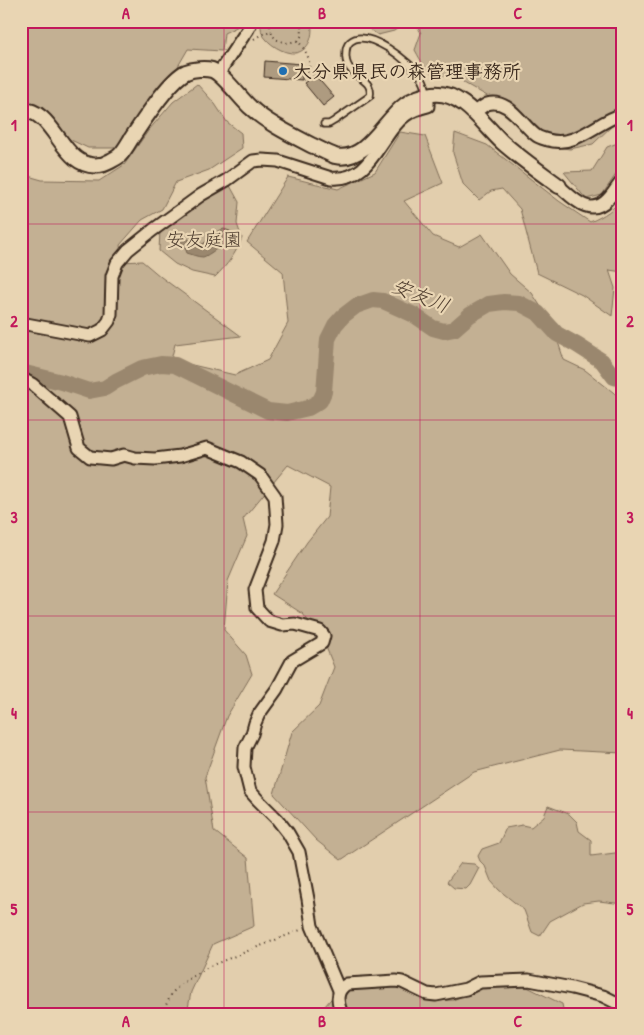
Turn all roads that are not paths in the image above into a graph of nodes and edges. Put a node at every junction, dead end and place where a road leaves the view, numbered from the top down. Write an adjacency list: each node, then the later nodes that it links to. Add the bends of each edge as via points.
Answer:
1 (252, 21): 2 (street)
2 (220, 75): 3 (street, via 249,106 271,122 335,156 354,155 405,104); 4 (street, via 201,69 186,72 172,83 120,155 101,165 86,164 73,156 42,117 34,111)
3 (428, 95): 5 (street, via 450,97); 7 (lane, via 423,78 403,58 376,42 358,38 350,41 347,47 347,65 369,84 370,96 330,124); 10 (street, via 428,106 402,118 372,159 348,176 331,178 278,161 253,161 153,230 128,250 118,263 112,276 111,314 102,330 90,336)
4 (21, 110)
5 (474, 113): 6 (street, via 493,103 507,107 537,136 556,142 568,141); 9 (street, via 502,142)
6 (623, 114)
7 (324, 124)
8 (623, 180): 9 (street, via 610,198 596,207 581,204)
9 (559, 186)
10 (21, 323)
11 (21, 378): 12 (street, via 70,417 79,448 90,457 156,459 207,448 241,462 260,475 275,496 277,524 274,541 255,590 257,608 269,621 295,624 320,631 324,636 322,643 292,661 259,714 245,748 244,767 250,791 277,819 299,852 312,926)
12 (340, 990): 13 (street, via 347,984 402,982 436,995 466,989 480,982 529,980 603,996); 14 (street, via 338,1006)
13 (623, 1006)
14 (342, 1014)

